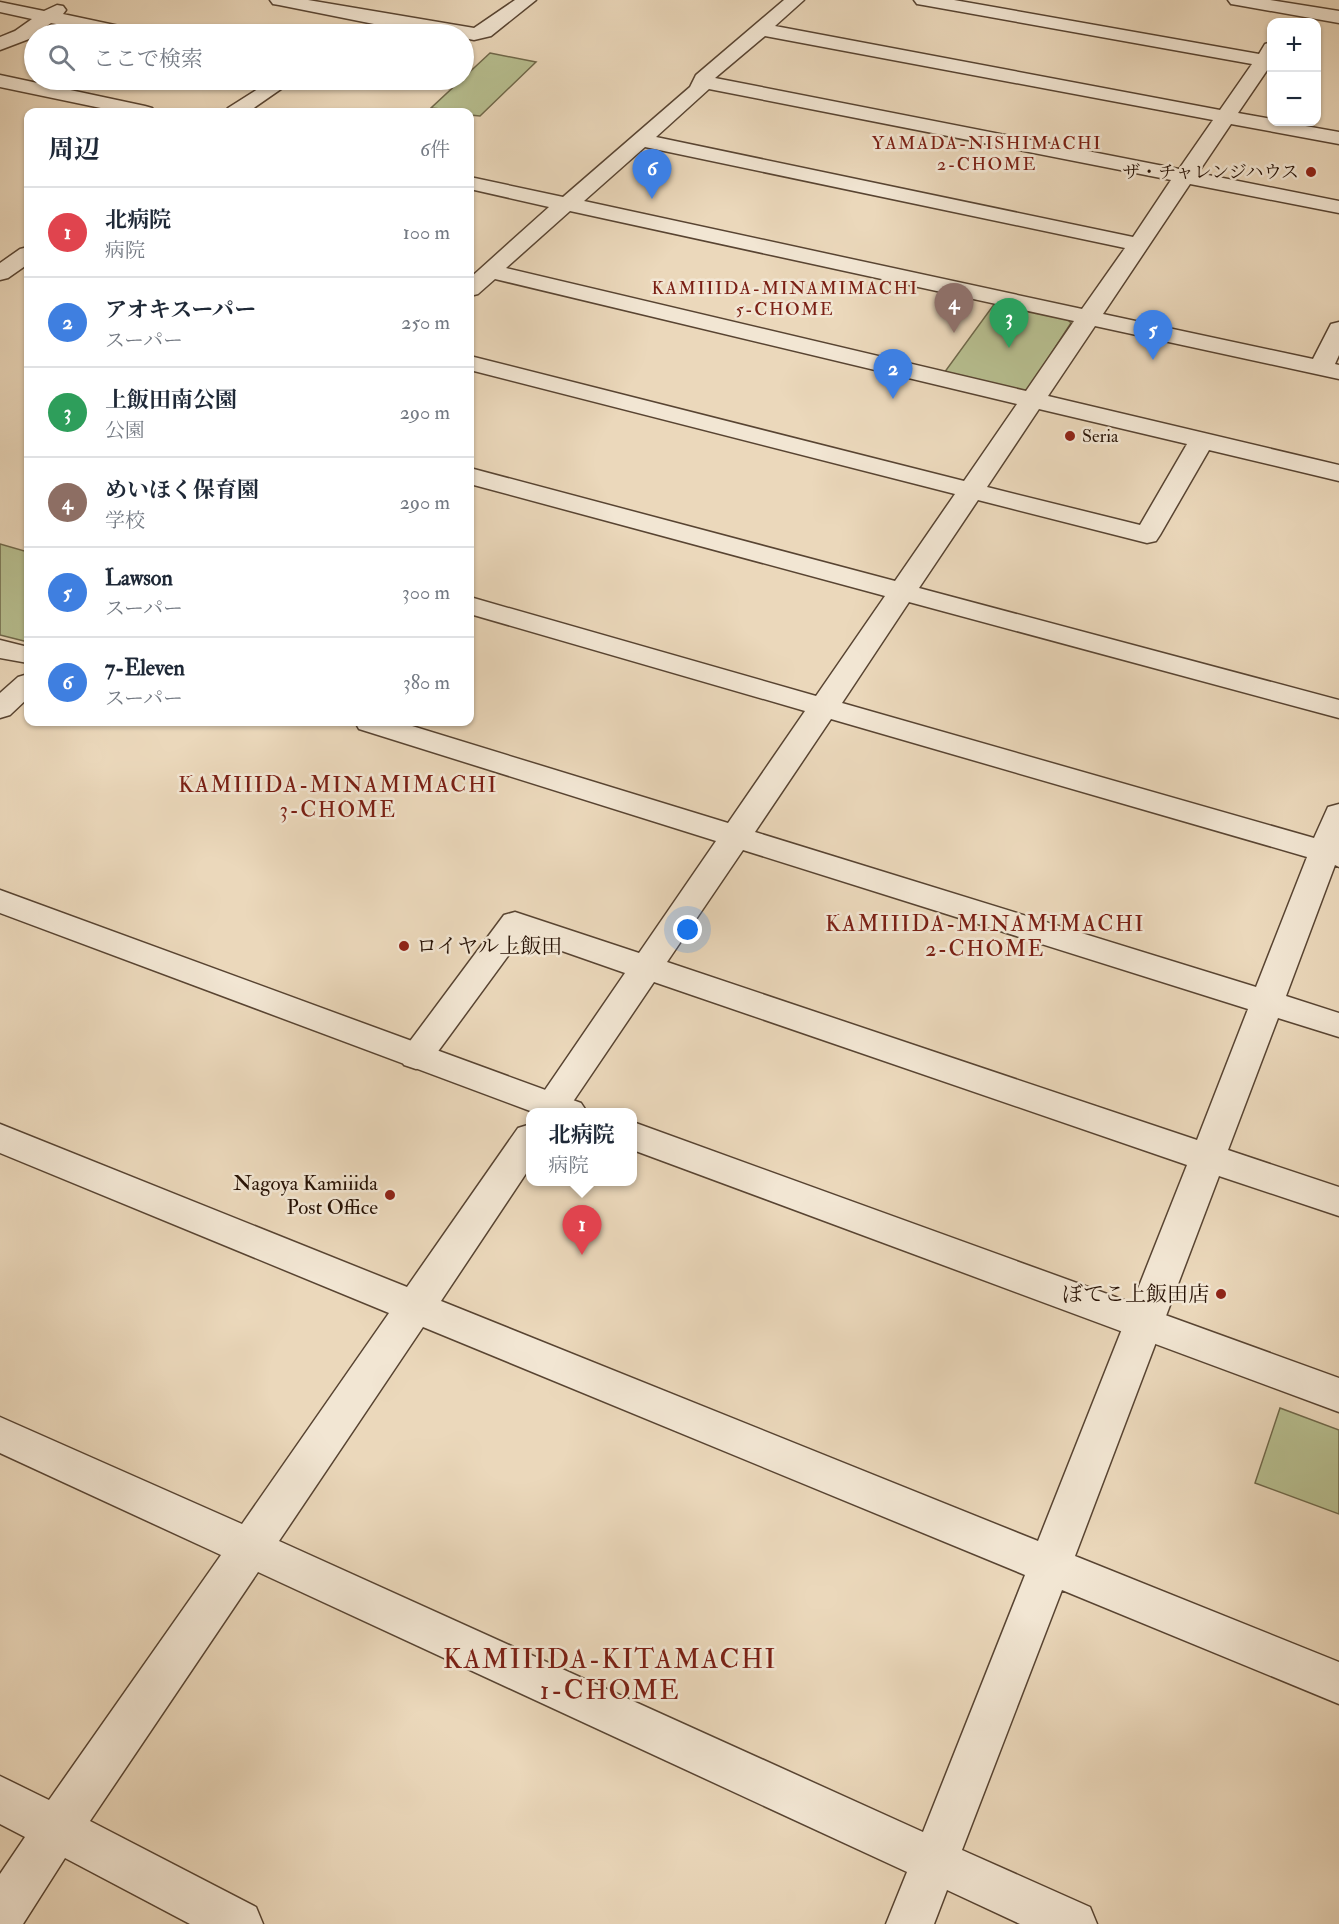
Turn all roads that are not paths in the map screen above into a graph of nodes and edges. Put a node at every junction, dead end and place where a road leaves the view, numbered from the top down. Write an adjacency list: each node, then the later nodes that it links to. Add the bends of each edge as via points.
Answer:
1 (71, 0): 10 (street)
2 (279, 0): 12 (street)
3 (400, 0): 12 (street)
4 (527, 0): 19 (street, via 484,32)
5 (795, 0): 17 (street)
6 (923, 0): 21 (street)
7 (1237, 0): 9 (street)
8 (0, 7): 10 (street)
9 (1297, 11): 11 (street)
10 (47, 17): 13 (street); 14 (street)
11 (1339, 17)
12 (375, 18): 15 (street); 16 (street)
13 (37, 24)
14 (82, 24)
15 (366, 24)
16 (412, 24)
17 (759, 29): 23 (street); 29 (street)
18 (24, 34): 20 (street)
19 (474, 34)
20 (0, 44)
21 (1267, 54): 29 (street)
22 (0, 81): 24 (street)
23 (704, 82): 31 (street); 32 (street)
24 (24, 86)
25 (42, 90): 27 (street)
26 (269, 90): 28 (street)
27 (126, 108)
28 (241, 108)
29 (1224, 117): 30 (street); 32 (street)
30 (1339, 138)
31 (640, 140): 34 (street); 36 (street)
32 (1184, 176): 35 (street); 36 (street)
33 (474, 184): 34 (street)
34 (567, 204): 38 (street); 41 (street)
35 (1339, 207)
36 (1137, 244): 41 (street)
37 (24, 257): 39 (street)
38 (489, 271): 40 (street); 45 (street)
39 (0, 273)
40 (474, 285)
41 (1087, 317): 44 (street); 45 (street)
42 (1339, 329): 44 (street)
43 (474, 364): 49 (street)
44 (1330, 370)
45 (1032, 400): 46 (street); 49 (street)
46 (1202, 441): 47 (street); 49 (street, via 1147,535)
47 (1339, 473)
48 (474, 477): 50 (street)
49 (971, 489): 50 (street)
50 (900, 593): 55 (street); 57 (street)
51 (474, 606): 55 (street)
52 (0, 649): 53 (street)
53 (24, 654)
54 (24, 687): 56 (street)
55 (822, 707): 60 (street); 61 (street)
56 (0, 709)
57 (1339, 709)
58 (382, 726): 60 (street)
59 (1339, 814): 61 (street)
60 (735, 836): 63 (street); 64 (street)
61 (1332, 854): 64 (street)
62 (0, 901): 66 (street)
63 (647, 967): 66 (street, via 515,923); 68 (street); 72 (street)
64 (1267, 1003): 65 (street); 72 (street)
65 (1339, 1025)
66 (416, 1056): 67 (street)
67 (530, 1108)
68 (556, 1108)
69 (637, 1137): 75 (street)
70 (0, 1138): 74 (street)
71 (526, 1151): 74 (street)
72 (1206, 1157): 73 (street); 75 (street)
73 (1339, 1202)
74 (416, 1308): 78 (street); 79 (street)
75 (1144, 1324): 76 (street); 79 (street)
76 (1339, 1395)
77 (0, 1434): 78 (street)
78 (250, 1548): 82 (street); 83 (street)
79 (1048, 1565): 80 (street); 83 (street)
80 (1339, 1683)
81 (0, 1799): 82 (street)
82 (57, 1829): 84 (street); 85 (street)
83 (936, 1861): 86 (street); 87 (street)
84 (0, 1916)
85 (239, 1924)
86 (910, 1924)
87 (1073, 1924)

